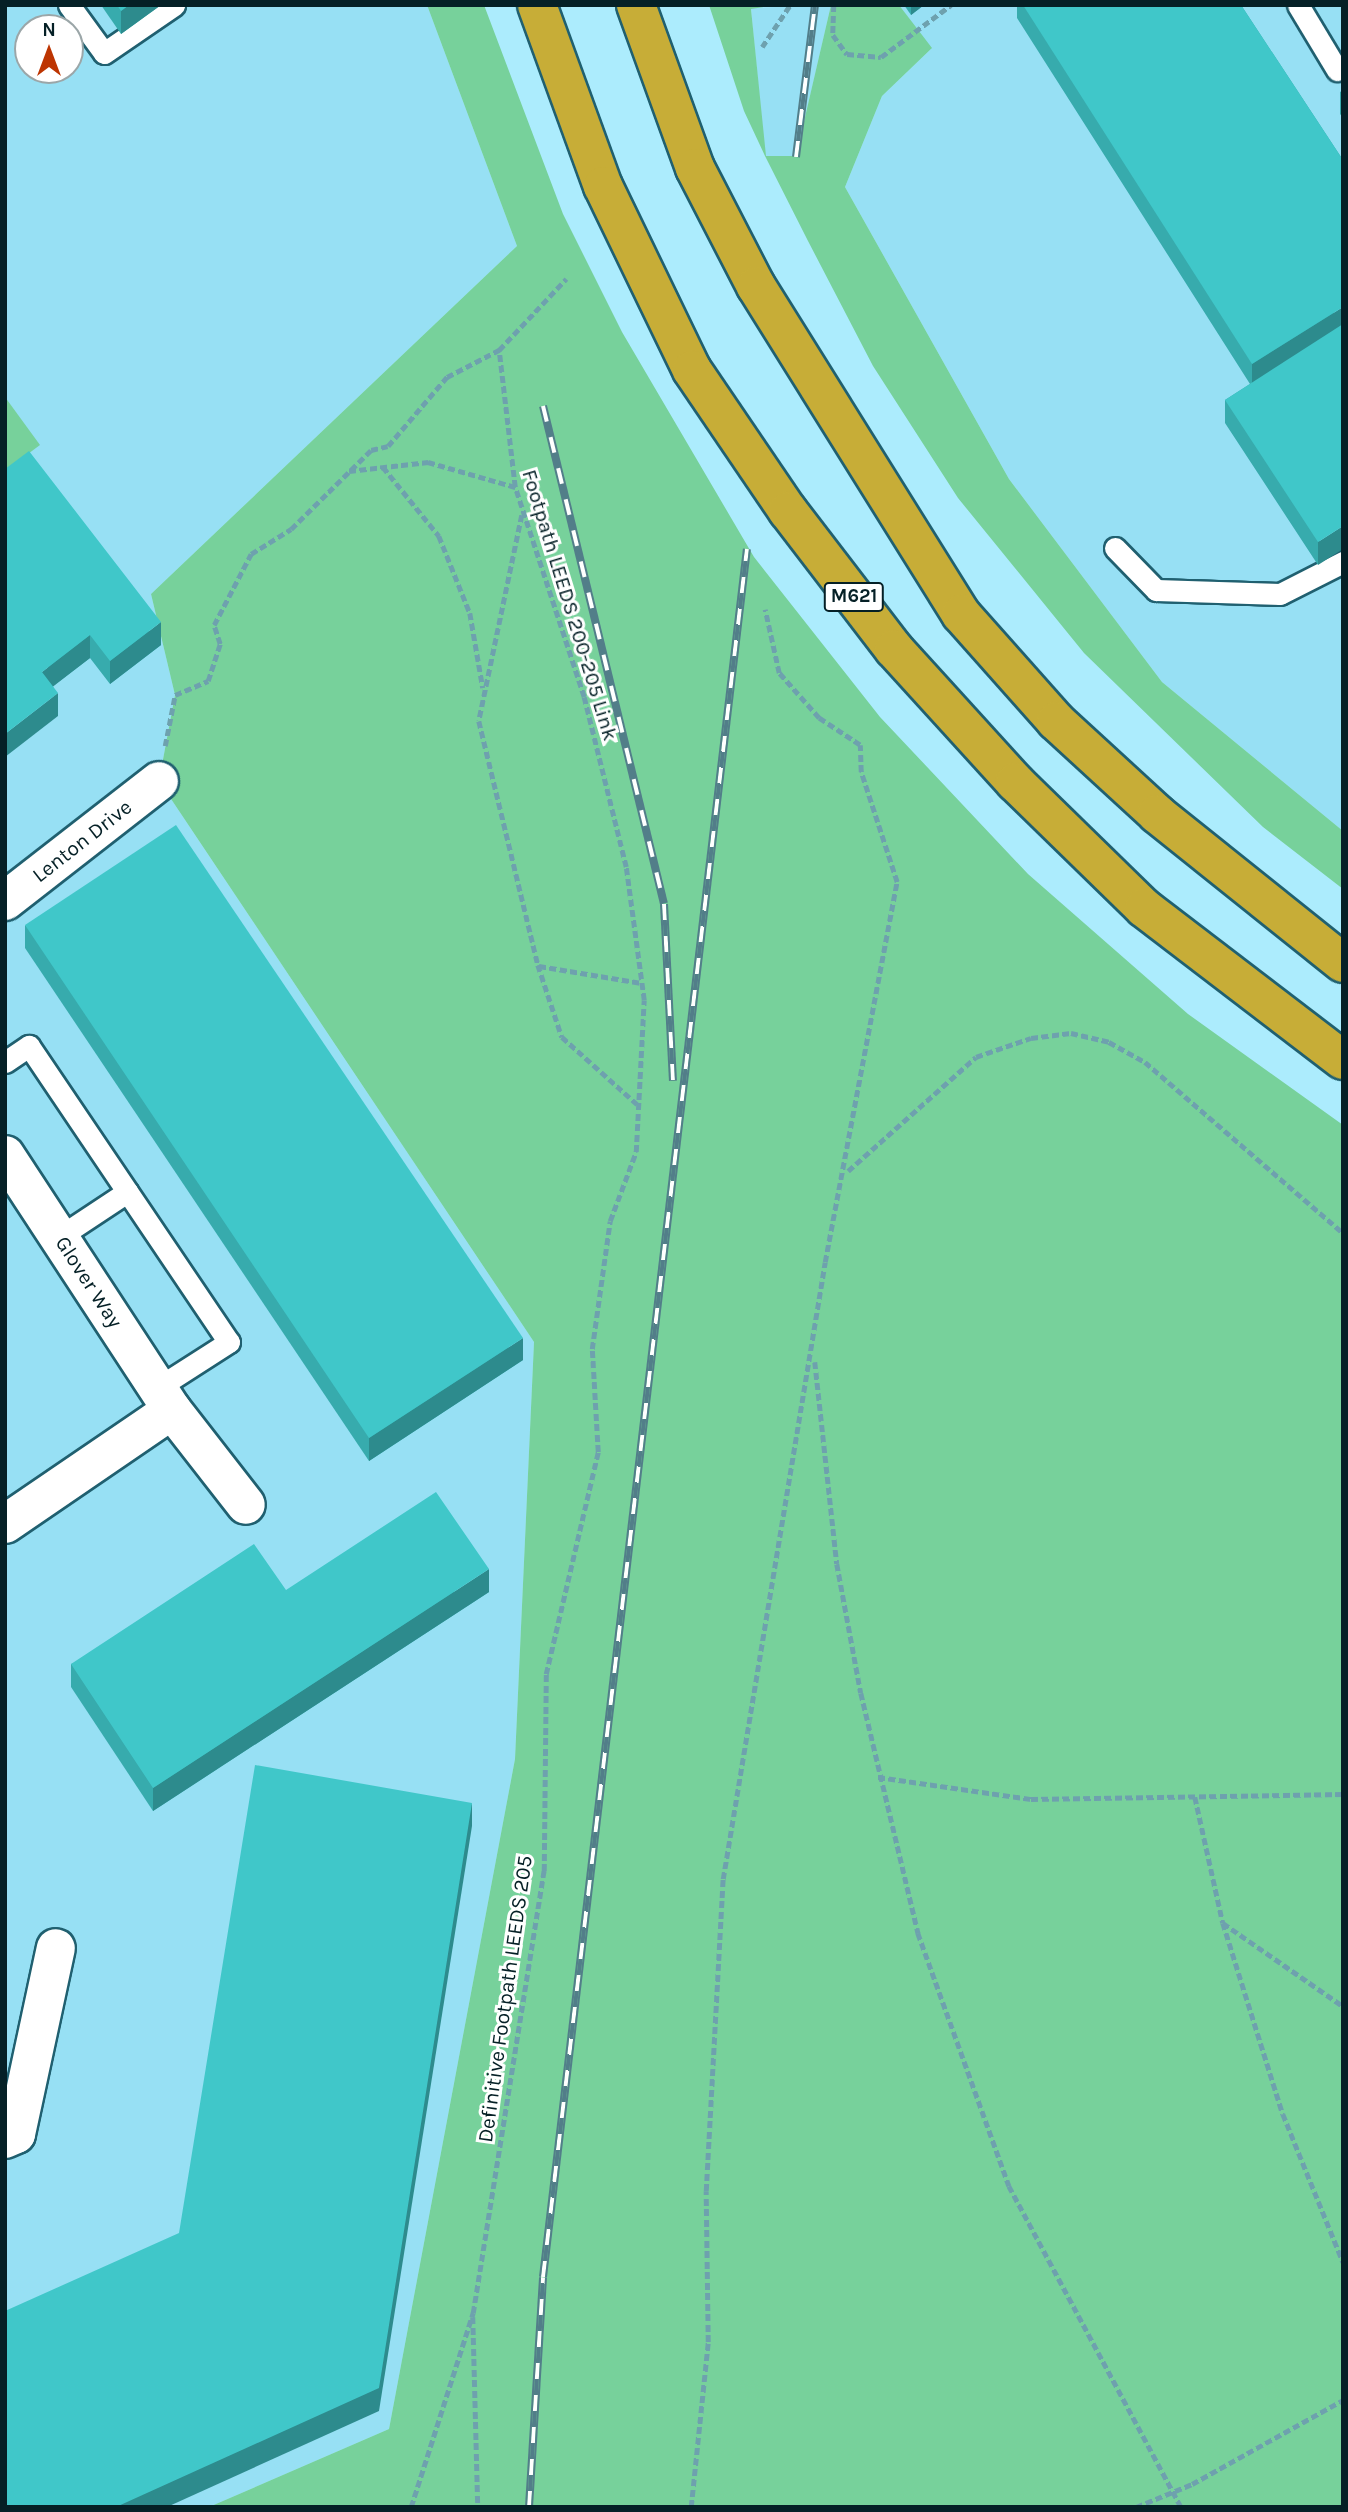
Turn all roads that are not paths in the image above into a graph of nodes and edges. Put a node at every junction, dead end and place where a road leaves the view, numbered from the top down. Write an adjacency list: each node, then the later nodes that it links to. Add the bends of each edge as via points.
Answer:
1 (69, 5): 2 (lane, via 104,53)
2 (174, 5)
3 (537, 5): 12 (highway, M621, via 603,186 692,370 885,639 1015,782 1144,908)
4 (636, 5): 11 (highway, via 695,168 756,286 961,614 1056,721 1147,804)
5 (1298, 5): 6 (lane)
6 (1337, 70)
7 (1115, 548): 8 (lane, via 1156,590 1280,594)
8 (1343, 562)
9 (159, 781): 10 (street, Lenton Drive)
10 (5, 901)
11 (1343, 963)
12 (1343, 1060)
13 (5, 1062): 15 (lane, via 29,1046)
14 (5, 1155): 16 (street, Glover Way)
15 (127, 1192): 16 (lane); 17 (lane, via 229,1342)
16 (59, 1237): 17 (street, Glover Way)
17 (165, 1399): 18 (street, Glover Way); 19 (street)
18 (246, 1505)
19 (5, 1524)
20 (56, 1948): 21 (street, via 16,2134)
21 (5, 2139)

